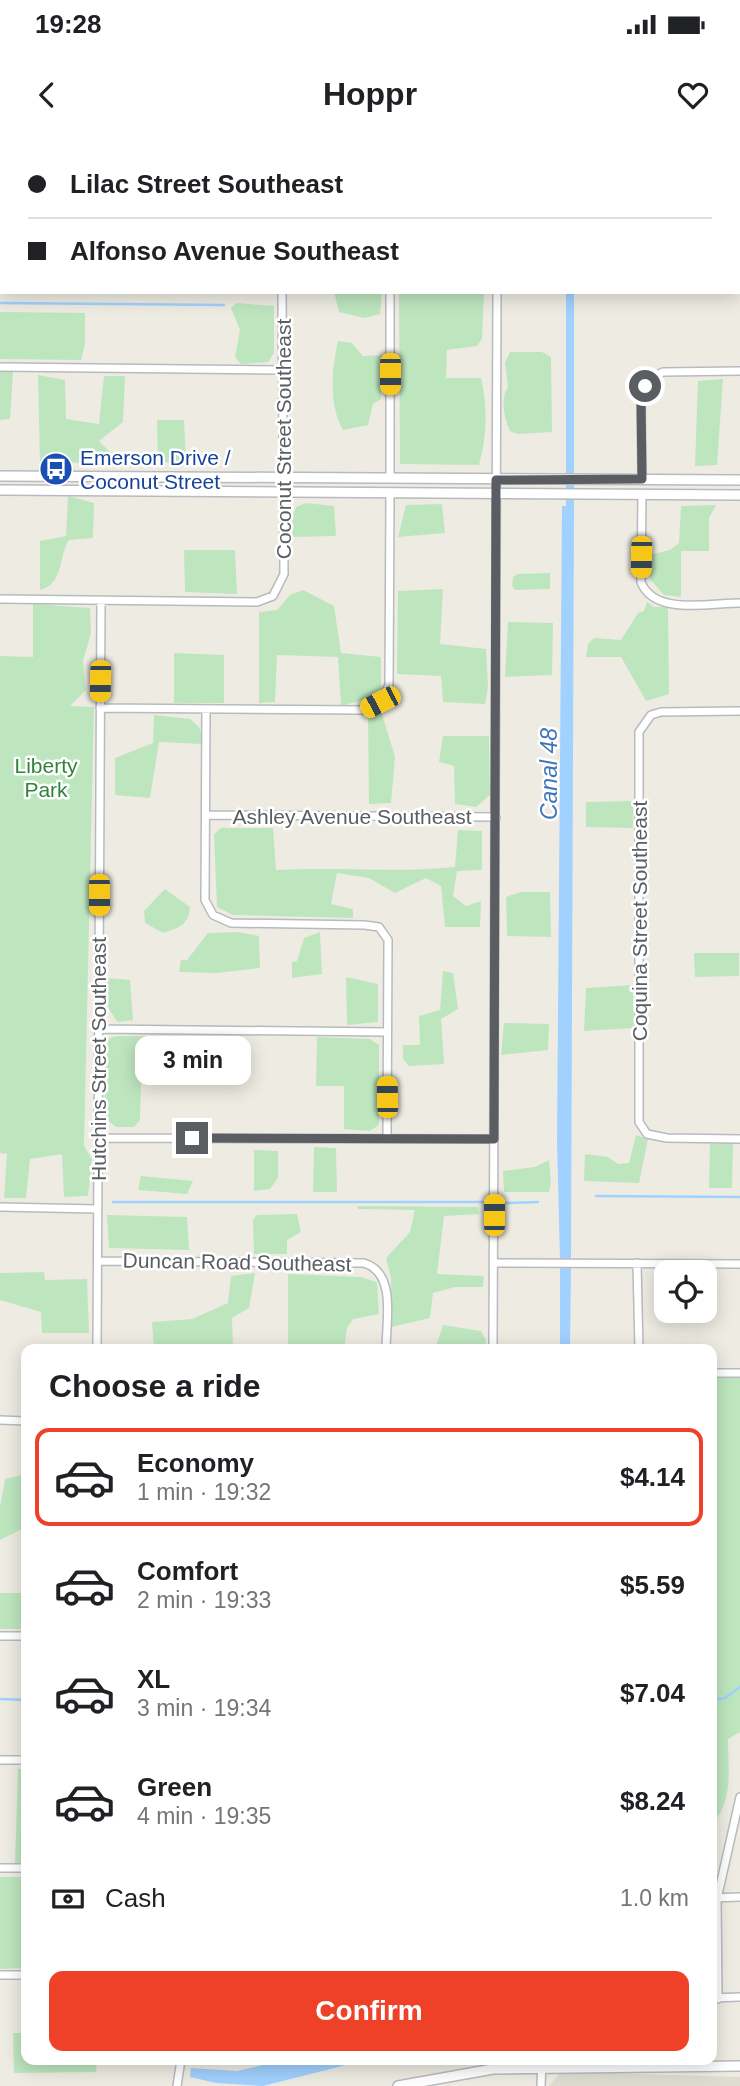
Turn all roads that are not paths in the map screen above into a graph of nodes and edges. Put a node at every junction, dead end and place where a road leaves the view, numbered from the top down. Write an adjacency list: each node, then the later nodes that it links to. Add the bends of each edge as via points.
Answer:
1 (282, 294): 5 (street, Coconut Street Southeast)
2 (390, 294): 9 (street)
3 (497, 294): 11 (street)
4 (0, 367): 5 (street)
5 (282, 370): 8 (street, Coconut Street Southeast)
6 (740, 371): 10 (street, via 663,372 650,378 641,399)
7 (0, 476): 8 (street)
8 (282, 478): 9 (street); 14 (street, Coconut Street Southeast)
9 (390, 478): 11 (street)
10 (642, 479): 11 (street); 12 (street)
11 (496, 480): 16 (street)
12 (740, 480)
13 (0, 490): 14 (street)
14 (282, 493): 15 (street); 20 (street, Coconut Street Southeast, via 284,574 273,596 257,602)
15 (390, 493): 16 (street); 23 (street, via 389,685 380,702 363,710)
16 (496, 494): 17 (street); 26 (street)
17 (642, 494): 18 (street); 21 (street, via 641,582 645,593 661,603)
18 (740, 495)
19 (0, 600): 20 (street)
20 (101, 601): 22 (street, Hutchins Street Southeast)
21 (740, 603)
22 (100, 708): 23 (street); 27 (street, Hutchins Street Southeast)
23 (206, 709): 25 (street)
24 (740, 712): 32 (street, Coquina Street Southeast, via 661,712 645,720 639,732 639,1122 647,1133 667,1138)
25 (207, 815): 26 (street, Ashley Avenue Southeast); 28 (street, via 205,900 213,915 230,923 379,927 388,940)
26 (496, 817): 31 (street)
27 (99, 1029): 28 (street); 29 (street, Hutchins Street Southeast)
28 (386, 1032): 30 (street)
29 (98, 1138): 30 (street); 34 (street, Hutchins Street Southeast)
30 (387, 1138): 31 (street)
31 (494, 1139): 36 (street)
32 (740, 1139)
33 (0, 1207): 34 (street)
34 (97, 1209): 35 (street, Hutchins Street Southeast)
35 (98, 1261): 39 (street, Hutchins Street Southeast); 40 (street, Duncan Road Southeast, via 363,1263 381,1273 387,1294)
36 (494, 1263): 37 (street); 41 (street)
37 (637, 1264): 38 (street); 42 (street)
38 (740, 1264)
39 (97, 1344)
40 (386, 1344)
41 (492, 1344)
42 (639, 1344)
43 (717, 1373): 44 (street)
44 (740, 1373)
45 (0, 1420): 46 (street)
46 (21, 1421)
47 (0, 1636): 48 (street)
48 (21, 1636)
49 (0, 1760): 50 (street)
50 (21, 1760)
51 (740, 1797): 54 (street)
52 (0, 1868): 53 (street)
53 (21, 1868)
54 (717, 1890)
55 (740, 1897): 56 (street)
56 (717, 1898)
57 (0, 1975): 58 (street)
58 (21, 1975)
59 (740, 1997): 60 (street)
60 (717, 1998)
61 (180, 2065): 66 (street)
62 (532, 2065): 67 (street)
63 (541, 2065): 68 (street)
64 (640, 2065): 65 (street)
65 (740, 2066)
66 (177, 2086)
67 (398, 2086)
68 (541, 2086)

